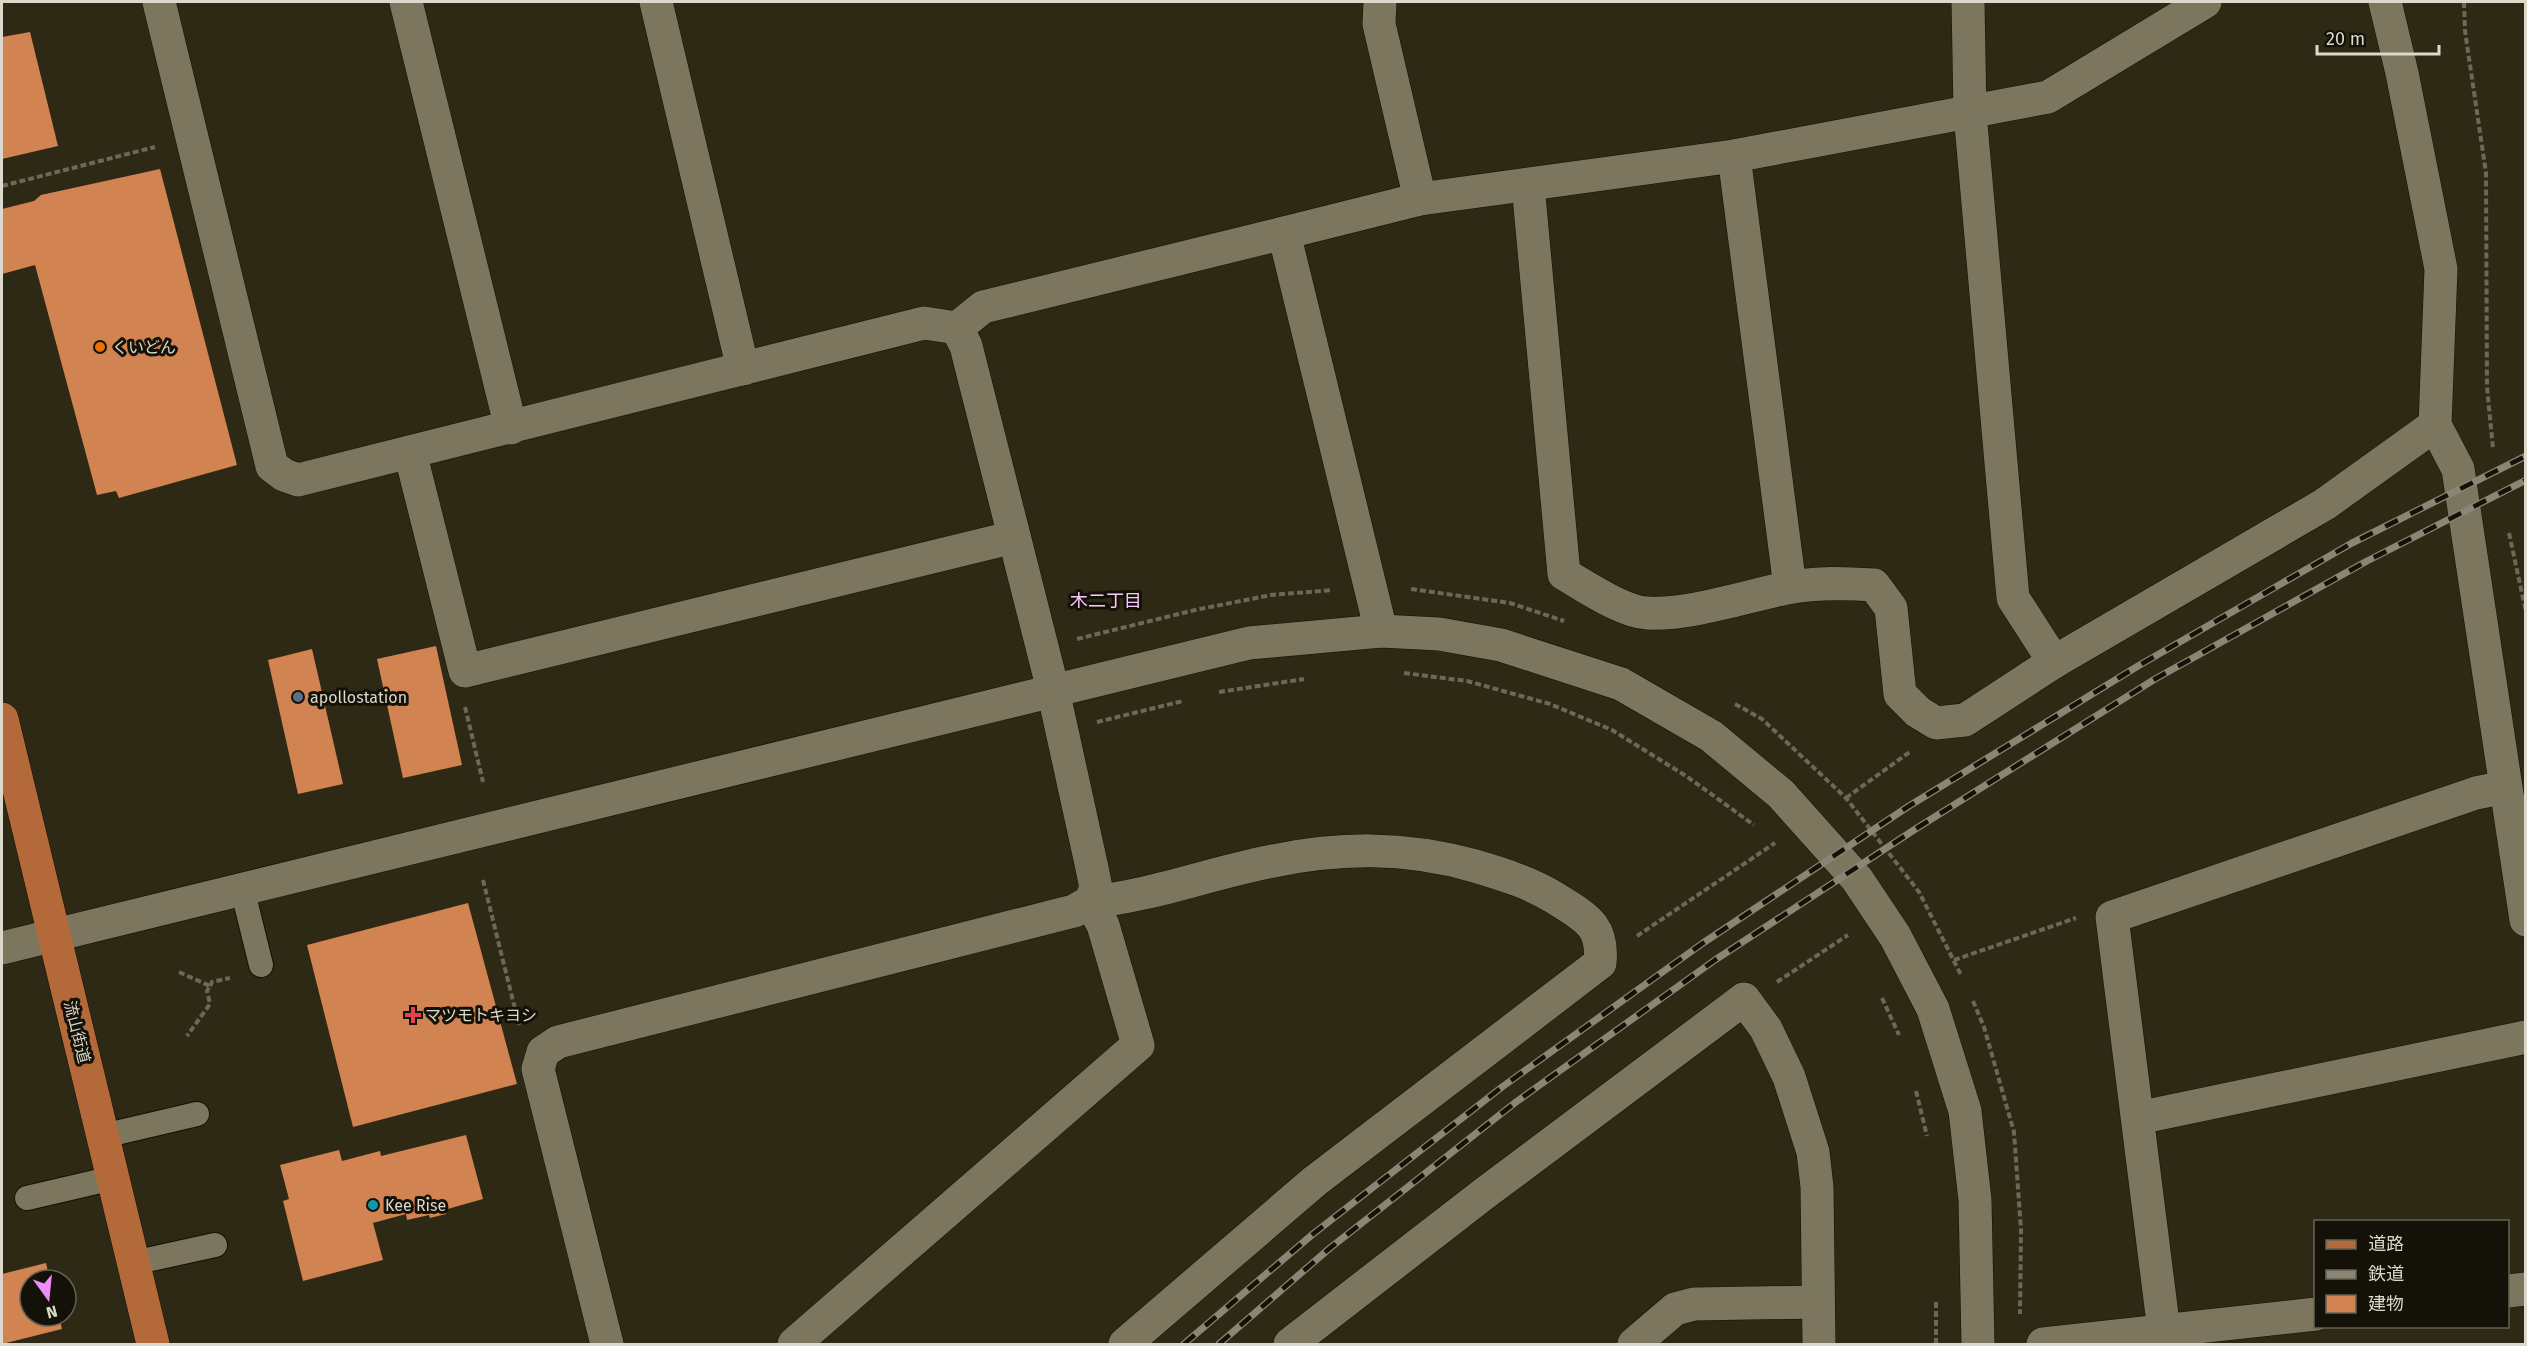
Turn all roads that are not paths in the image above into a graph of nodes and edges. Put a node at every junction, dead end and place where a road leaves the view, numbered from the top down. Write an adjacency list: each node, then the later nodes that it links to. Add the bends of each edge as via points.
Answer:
1 (159, 2): 17 (street, via 272,466 298,480)
2 (406, 2): 16 (street)
3 (656, 2): 14 (street)
4 (1380, 2): 11 (street, via 1379,24)
5 (1968, 2): 8 (street)
6 (2205, 2): 8 (street, via 2048,97)
7 (2385, 2): 15 (street, via 2440,268)
8 (1970, 113): 9 (street); 21 (street, via 2013,598)
9 (1734, 156): 10 (street); 19 (street)
10 (1527, 185): 11 (street); 19 (street, via 1564,574 1607,599 1644,613 1673,613)
11 (1420, 199): 12 (street)
12 (1284, 233): 13 (street, via 983,307); 20 (street)
13 (957, 328): 14 (street, via 924,323); 18 (street, via 966,346)
14 (743, 369): 16 (street)
15 (2435, 425): 21 (street, via 2325,504); 24 (street, via 2458,469)
16 (511, 428): 17 (street)
17 (410, 452): 18 (street, via 465,671)
18 (1014, 537): 22 (street)
19 (1790, 587): 21 (street, via 1826,582 1874,585 1891,608 1900,694 1936,723 1965,720)
20 (1382, 631): 22 (street, via 1249,643); 51 (street, via 1439,634 1501,645 1621,684 1711,736 1755,772 1781,794 1857,879 1895,936 1933,1009 1965,1111 1975,1200)
21 (2054, 662)
22 (1053, 690): 25 (street); 26 (street, via 1096,888)
23 (2, 719): 28 (main road, 流山街道)
24 (2505, 787): 27 (street); 33 (street, via 2476,793 2112,917)
25 (242, 888): 28 (street); 30 (lane)
26 (1090, 902): 45 (street, via 1064,914 558,1042 543,1052 538,1069); 46 (street, via 1103,925 1138,1046); 47 (street, via 1125,899 1267,862 1329,852 1385,850 1441,857 1501,874 1548,893 1590,920 1602,946 1600,963 1315,1181)
27 (2526, 920)
28 (53, 935): 29 (street); 34 (main road, 流山街道)
29 (2, 948)
30 (250, 970)
31 (2526, 1037): 33 (street)
32 (197, 1114): 34 (lane)
33 (2138, 1118): 43 (street)
34 (103, 1136): 35 (main road, 流山街道)
35 (113, 1178): 36 (lane); 38 (main road, 流山街道)
36 (27, 1198)
37 (214, 1245): 38 (lane)
38 (134, 1263): 44 (main road, 流山街道)
39 (2526, 1289): 40 (street)
40 (2509, 1291)
41 (1818, 1302): 48 (street, via 1818,1187 1813,1152 1789,1077 1766,1029 1744,999 1485,1192); 49 (street, via 1694,1304 1675,1309); 50 (street)
42 (2314, 1314): 43 (street)
43 (2164, 1331): 52 (street)
44 (148, 1343)
45 (607, 1344)
46 (794, 1344)
47 (1125, 1344)
48 (1290, 1344)
49 (1634, 1344)
50 (1819, 1344)
51 (1978, 1344)
52 (2043, 1344)

